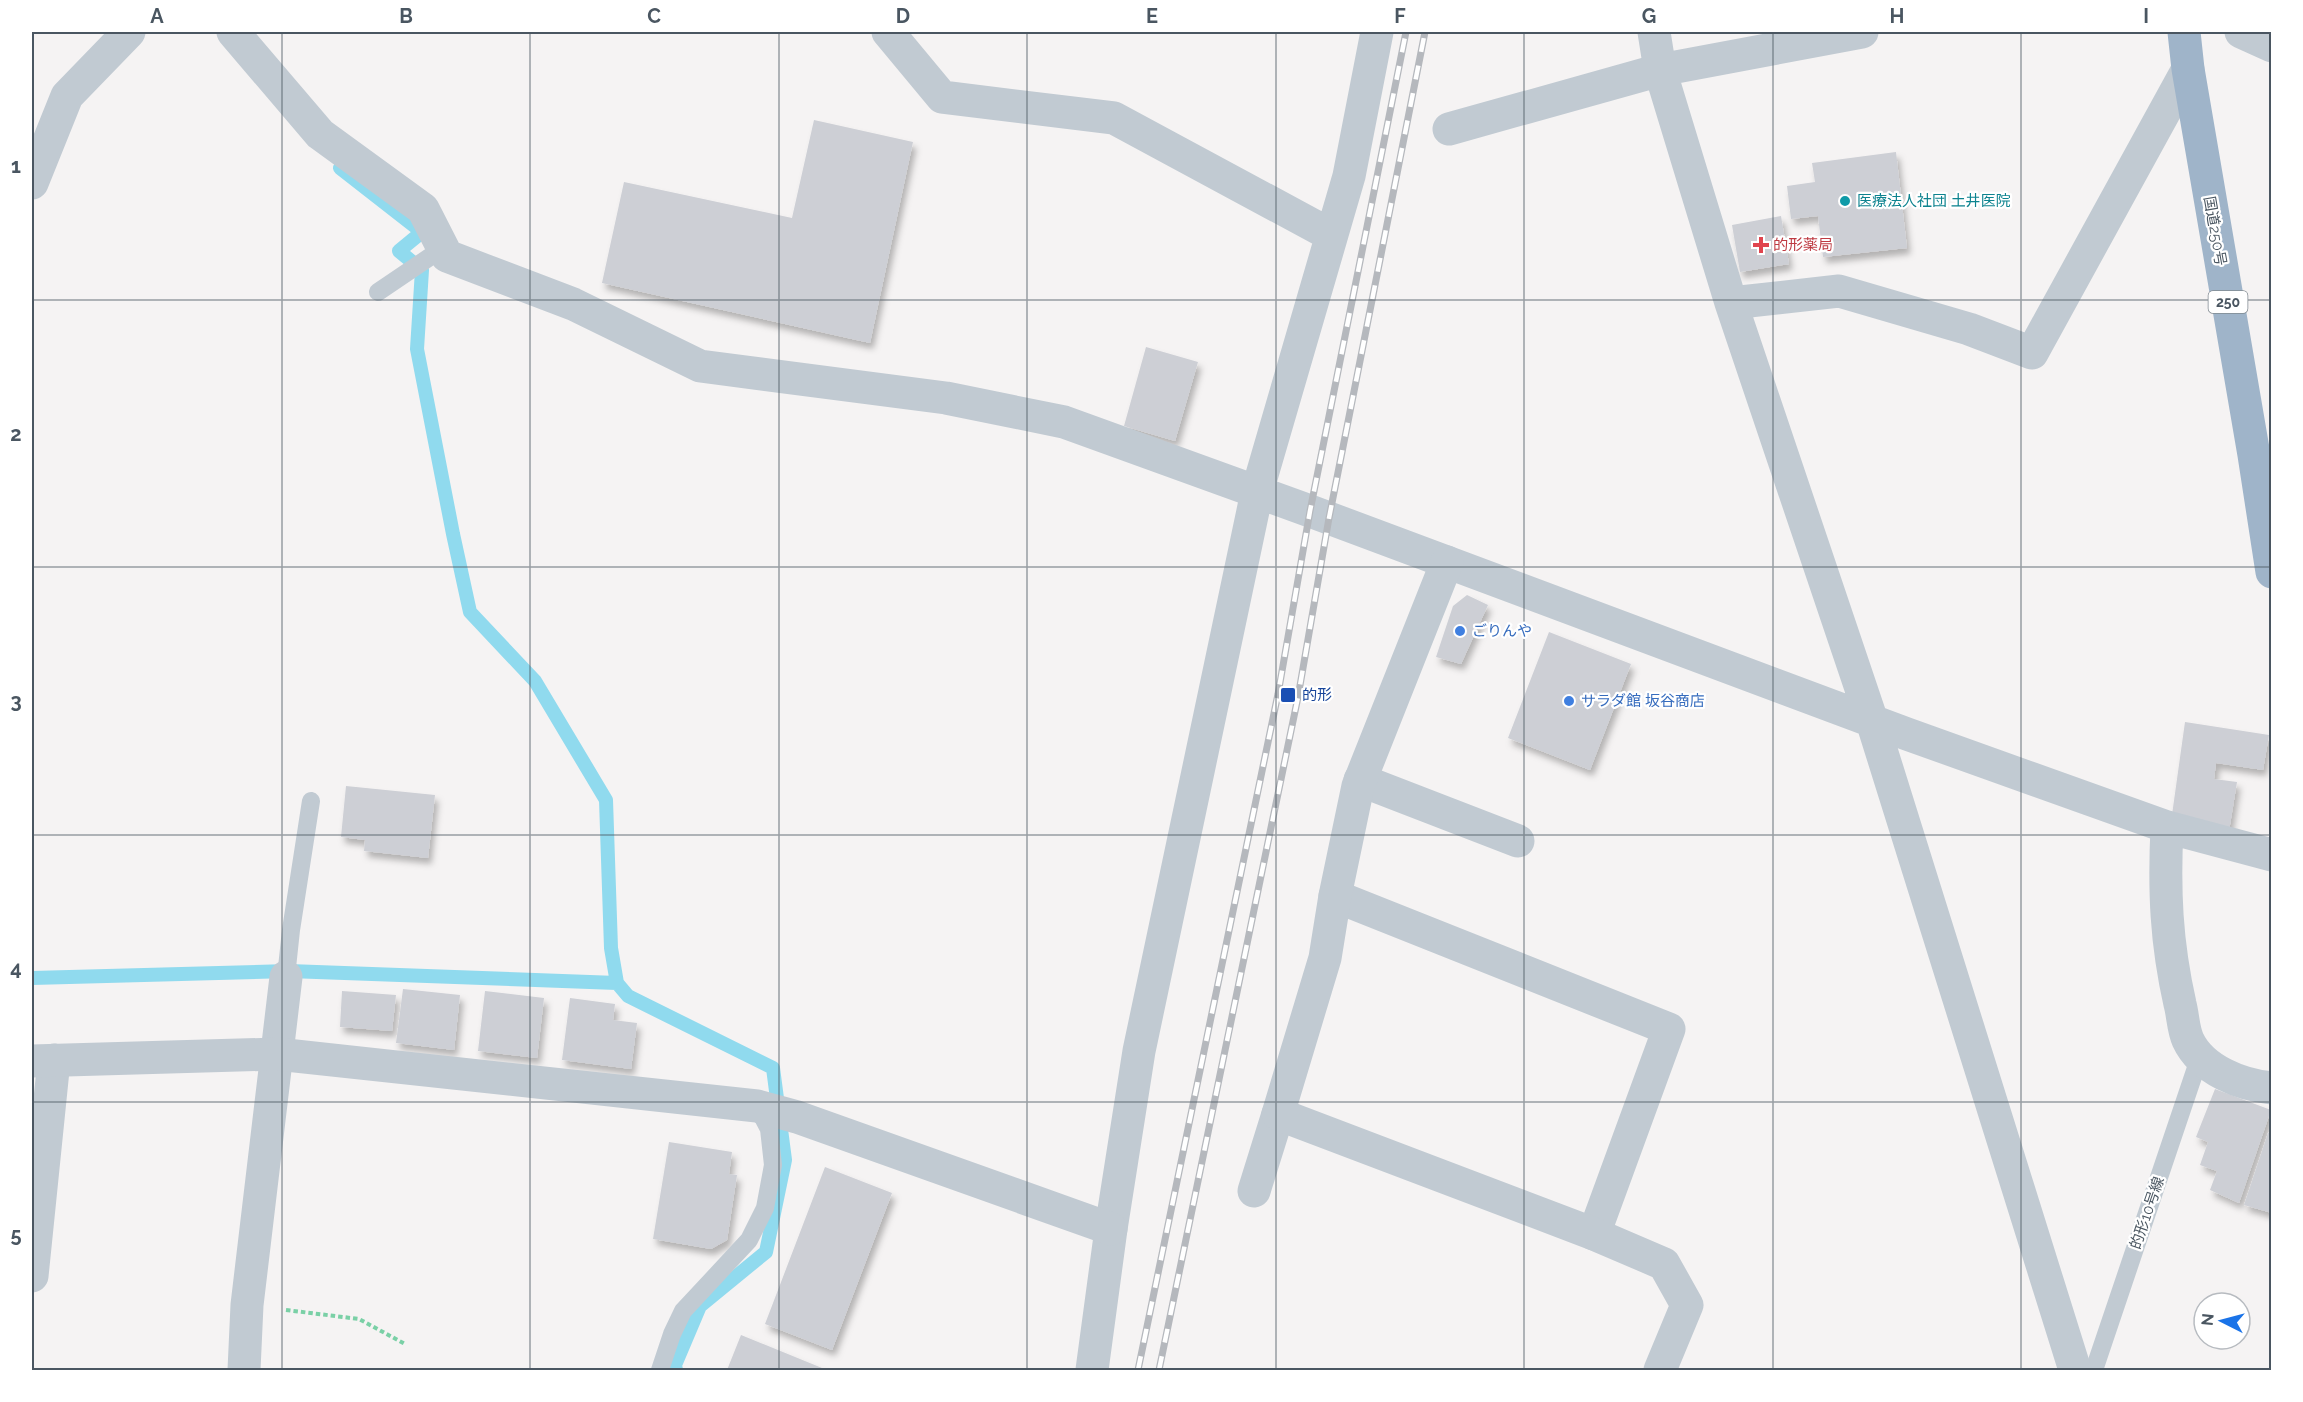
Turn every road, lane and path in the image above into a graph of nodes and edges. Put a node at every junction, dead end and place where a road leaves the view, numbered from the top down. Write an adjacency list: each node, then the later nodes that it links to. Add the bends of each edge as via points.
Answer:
1 (129, 32): 13 (street, via 67,96)
2 (233, 32): 15 (street, via 320,134 423,209)
3 (888, 32): 14 (street, via 942,97 1114,118)
4 (1377, 32): 14 (street, via 1349,176)
5 (1654, 32): 11 (street)
6 (1862, 32): 11 (street)
7 (2184, 32): 10 (highway, 国道250号 / 250)
8 (2241, 32): 9 (street)
9 (2271, 46)
10 (2188, 69): 17 (street, via 2032,354 1969,329 1839,291); 18 (highway, 国道250号 / 250)
11 (1660, 70): 12 (street); 17 (street)
12 (1449, 129)
13 (32, 183)
14 (1331, 235): 19 (street)
15 (439, 251): 16 (lane); 19 (street, via 573,304 700,366 946,398 1064,422)
16 (378, 292)
17 (1731, 303): 22 (street)
18 (2263, 455): 21 (highway, 国道250号 / 250)
19 (1257, 492): 20 (street); 37 (street, via 1139,1051)
20 (1447, 562): 22 (street); 23 (street)
21 (2271, 572)
22 (1872, 722): 25 (street); 46 (street)
23 (1360, 780): 26 (street); 28 (street)
24 (311, 801): 29 (lane)
25 (2167, 827): 27 (street); 31 (street, via 2164,882 2174,978 2188,1040)
26 (1518, 841)
27 (2271, 855)
28 (1335, 896): 35 (street, via 1325,958); 38 (street, via 1669,1029)
29 (286, 977): 30 (street)
30 (277, 1054): 32 (street); 34 (street); 40 (street)
31 (2200, 1056): 33 (street, via 2216,1072); 47 (lane, 的形10号線)
32 (43, 1061): 39 (street)
33 (2271, 1088)
34 (757, 1106): 37 (street); 43 (lane, via 769,1129 773,1165 765,1208 749,1240 683,1311)
35 (1278, 1114): 36 (street); 38 (street)
36 (1254, 1191)
37 (1111, 1229): 44 (street)
38 (1594, 1233): 45 (street, via 1664,1264 1687,1305)
39 (32, 1276)
40 (247, 1305): 41 (path, via 359,1319); 42 (street)
41 (405, 1344)
42 (244, 1371)
43 (660, 1371)
44 (1092, 1371)
45 (1660, 1371)
46 (2075, 1371)
47 (2094, 1371)

